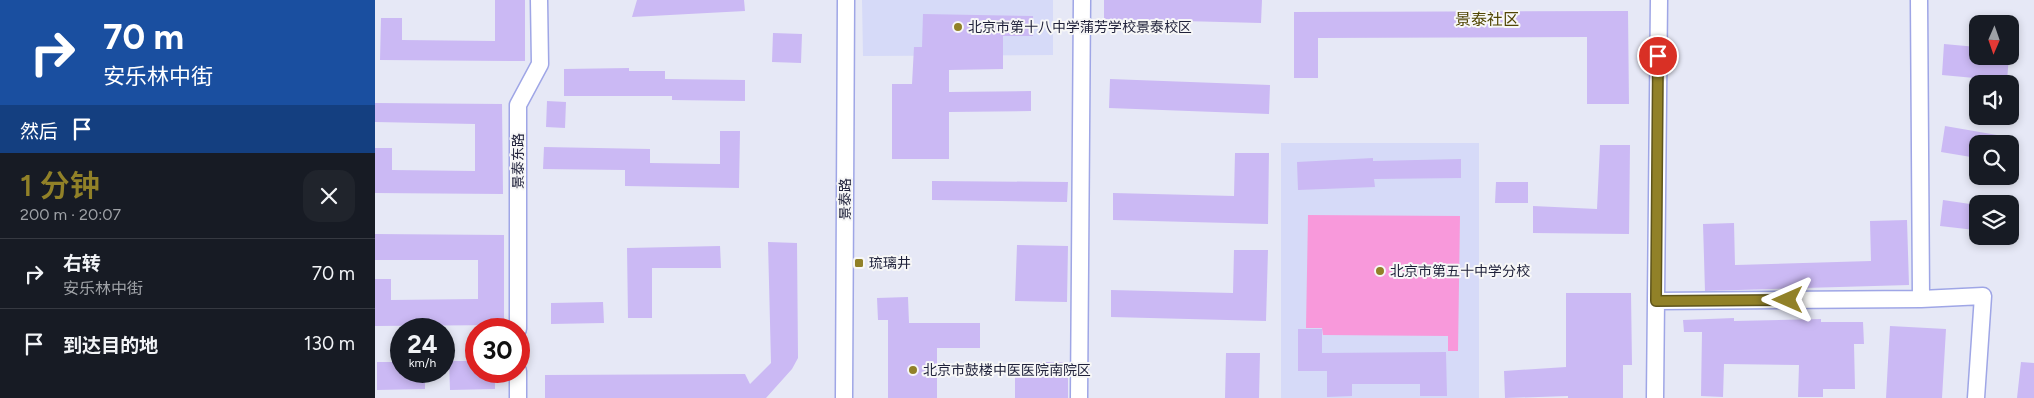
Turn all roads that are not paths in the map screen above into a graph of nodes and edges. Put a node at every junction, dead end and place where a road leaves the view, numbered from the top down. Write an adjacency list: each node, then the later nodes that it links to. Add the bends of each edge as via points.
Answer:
1 (539, 0): 8 (street, 景泰东路, via 540,64 518,105)
2 (846, 0): 11 (street, 景泰路)
3 (1082, 0): 12 (street)
4 (1659, 0): 7 (street)
5 (1919, 0): 6 (street)
6 (1921, 299): 7 (street); 14 (street, via 1983,296)
7 (1656, 301): 13 (street)
8 (518, 318)
9 (518, 383): 10 (street)
10 (518, 398)
11 (843, 398)
12 (1079, 398)
13 (1655, 398)
14 (1976, 398)

